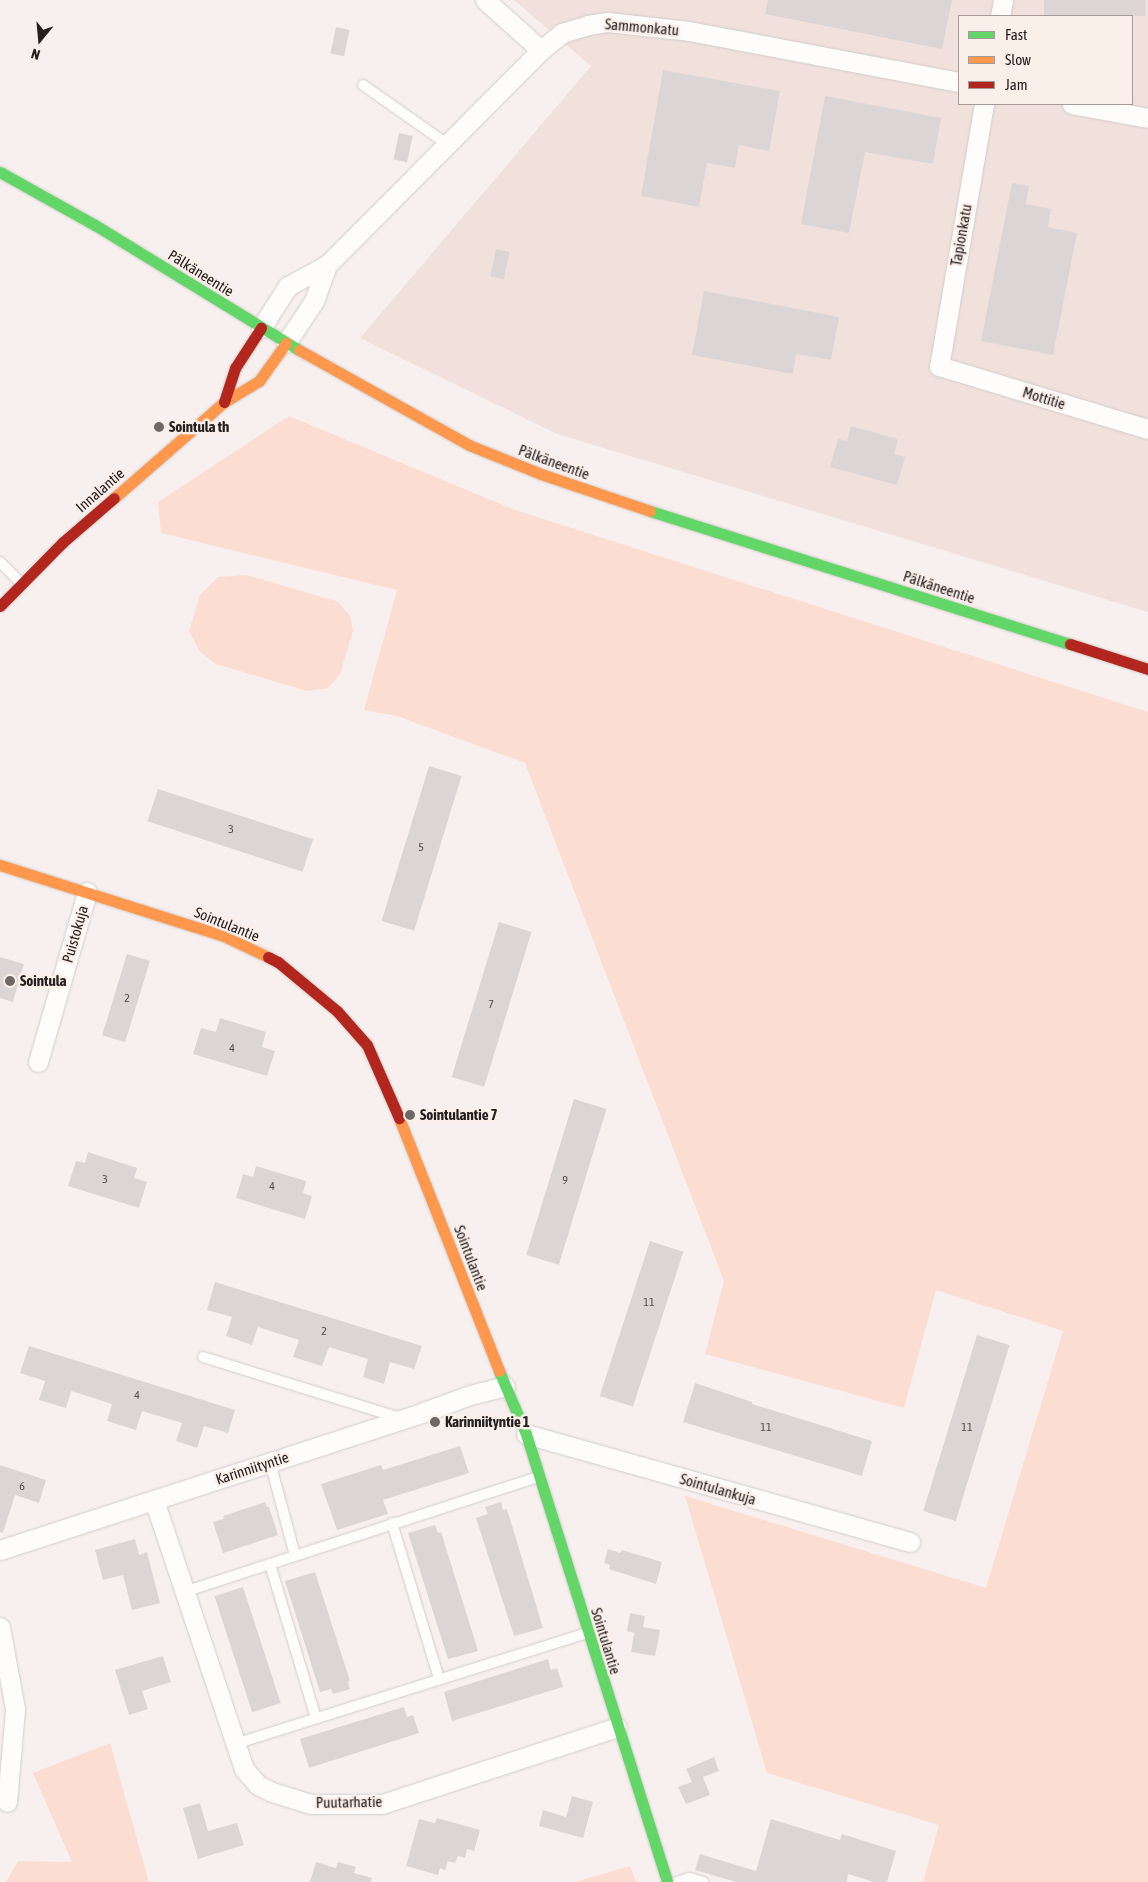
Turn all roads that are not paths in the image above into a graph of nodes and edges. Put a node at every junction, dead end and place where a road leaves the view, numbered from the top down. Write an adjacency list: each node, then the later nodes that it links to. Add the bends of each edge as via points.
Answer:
1 (485, 0): 4 (street)
2 (1003, 0): 3 (street)
3 (1000, 15)
4 (541, 50): 5 (street, Sammonkatu, via 562,33 608,22 689,32); 10 (street, Sammonkatu)
5 (958, 82)
6 (363, 85): 10 (lane)
7 (984, 105): 15 (street, Tapionkatu)
8 (1077, 105): 9 (street)
9 (1148, 118)
10 (448, 144): 12 (street, Sammonkatu)
11 (0, 172): 13 (street, Pälkäneentie, via 95,224)
12 (327, 265): 13 (street, Sammonkatu, via 288,286); 14 (street, Sammonkatu, via 314,301)
13 (261, 328): 14 (street, Pälkäneentie); 16 (street, via 235,368)
14 (286, 343): 16 (street, Innalantie, via 259,381); 21 (street, Pälkäneentie, via 469,446 540,474)
15 (939, 366): 17 (street, Mottitie)
16 (224, 402): 19 (street, Innalantie, via 63,542)
17 (1148, 429)
18 (0, 562): 19 (lane)
19 (22, 584): 20 (street, Innalantie)
20 (0, 606)
21 (1148, 669)
22 (0, 865): 23 (street, Sointulantie)
23 (87, 892): 24 (street, Puistokuja); 26 (street, Sointulantie, via 224,936 278,962 337,1011 367,1045 417,1160)
24 (38, 1062)
25 (203, 1357): 27 (lane)
26 (505, 1386): 27 (street, Karinniityntie); 28 (street, Sointulantie)
27 (403, 1419): 29 (street, Karinniityntie)
28 (526, 1434): 30 (street, Sointulantie); 33 (street, Sointulankuja)
29 (270, 1462): 31 (street, Karinniityntie); 35 (lane)
30 (539, 1476): 32 (lane); 39 (street, Sointulantie)
31 (154, 1500): 34 (street, Karinniityntie); 37 (street, Puutarhatie)
32 (392, 1523): 35 (lane); 40 (lane)
33 (910, 1542)
34 (0, 1550)
35 (295, 1555): 36 (lane)
36 (270, 1564): 37 (lane); 41 (lane)
37 (184, 1592): 43 (street, Puutarhatie)
38 (0, 1627): 44 (street, via 15,1709)
39 (588, 1633): 40 (lane); 42 (street, Sointulantie)
40 (439, 1679): 41 (lane)
41 (316, 1718): 43 (lane)
42 (616, 1727): 43 (street, Puutarhatie, via 382,1804 311,1804 272,1792 258,1785 244,1769); 45 (street, Sointulantie)
43 (235, 1744)
44 (7, 1802)
45 (667, 1882)
46 (677, 1882): 47 (lane, via 689,1878)
47 (703, 1882)

